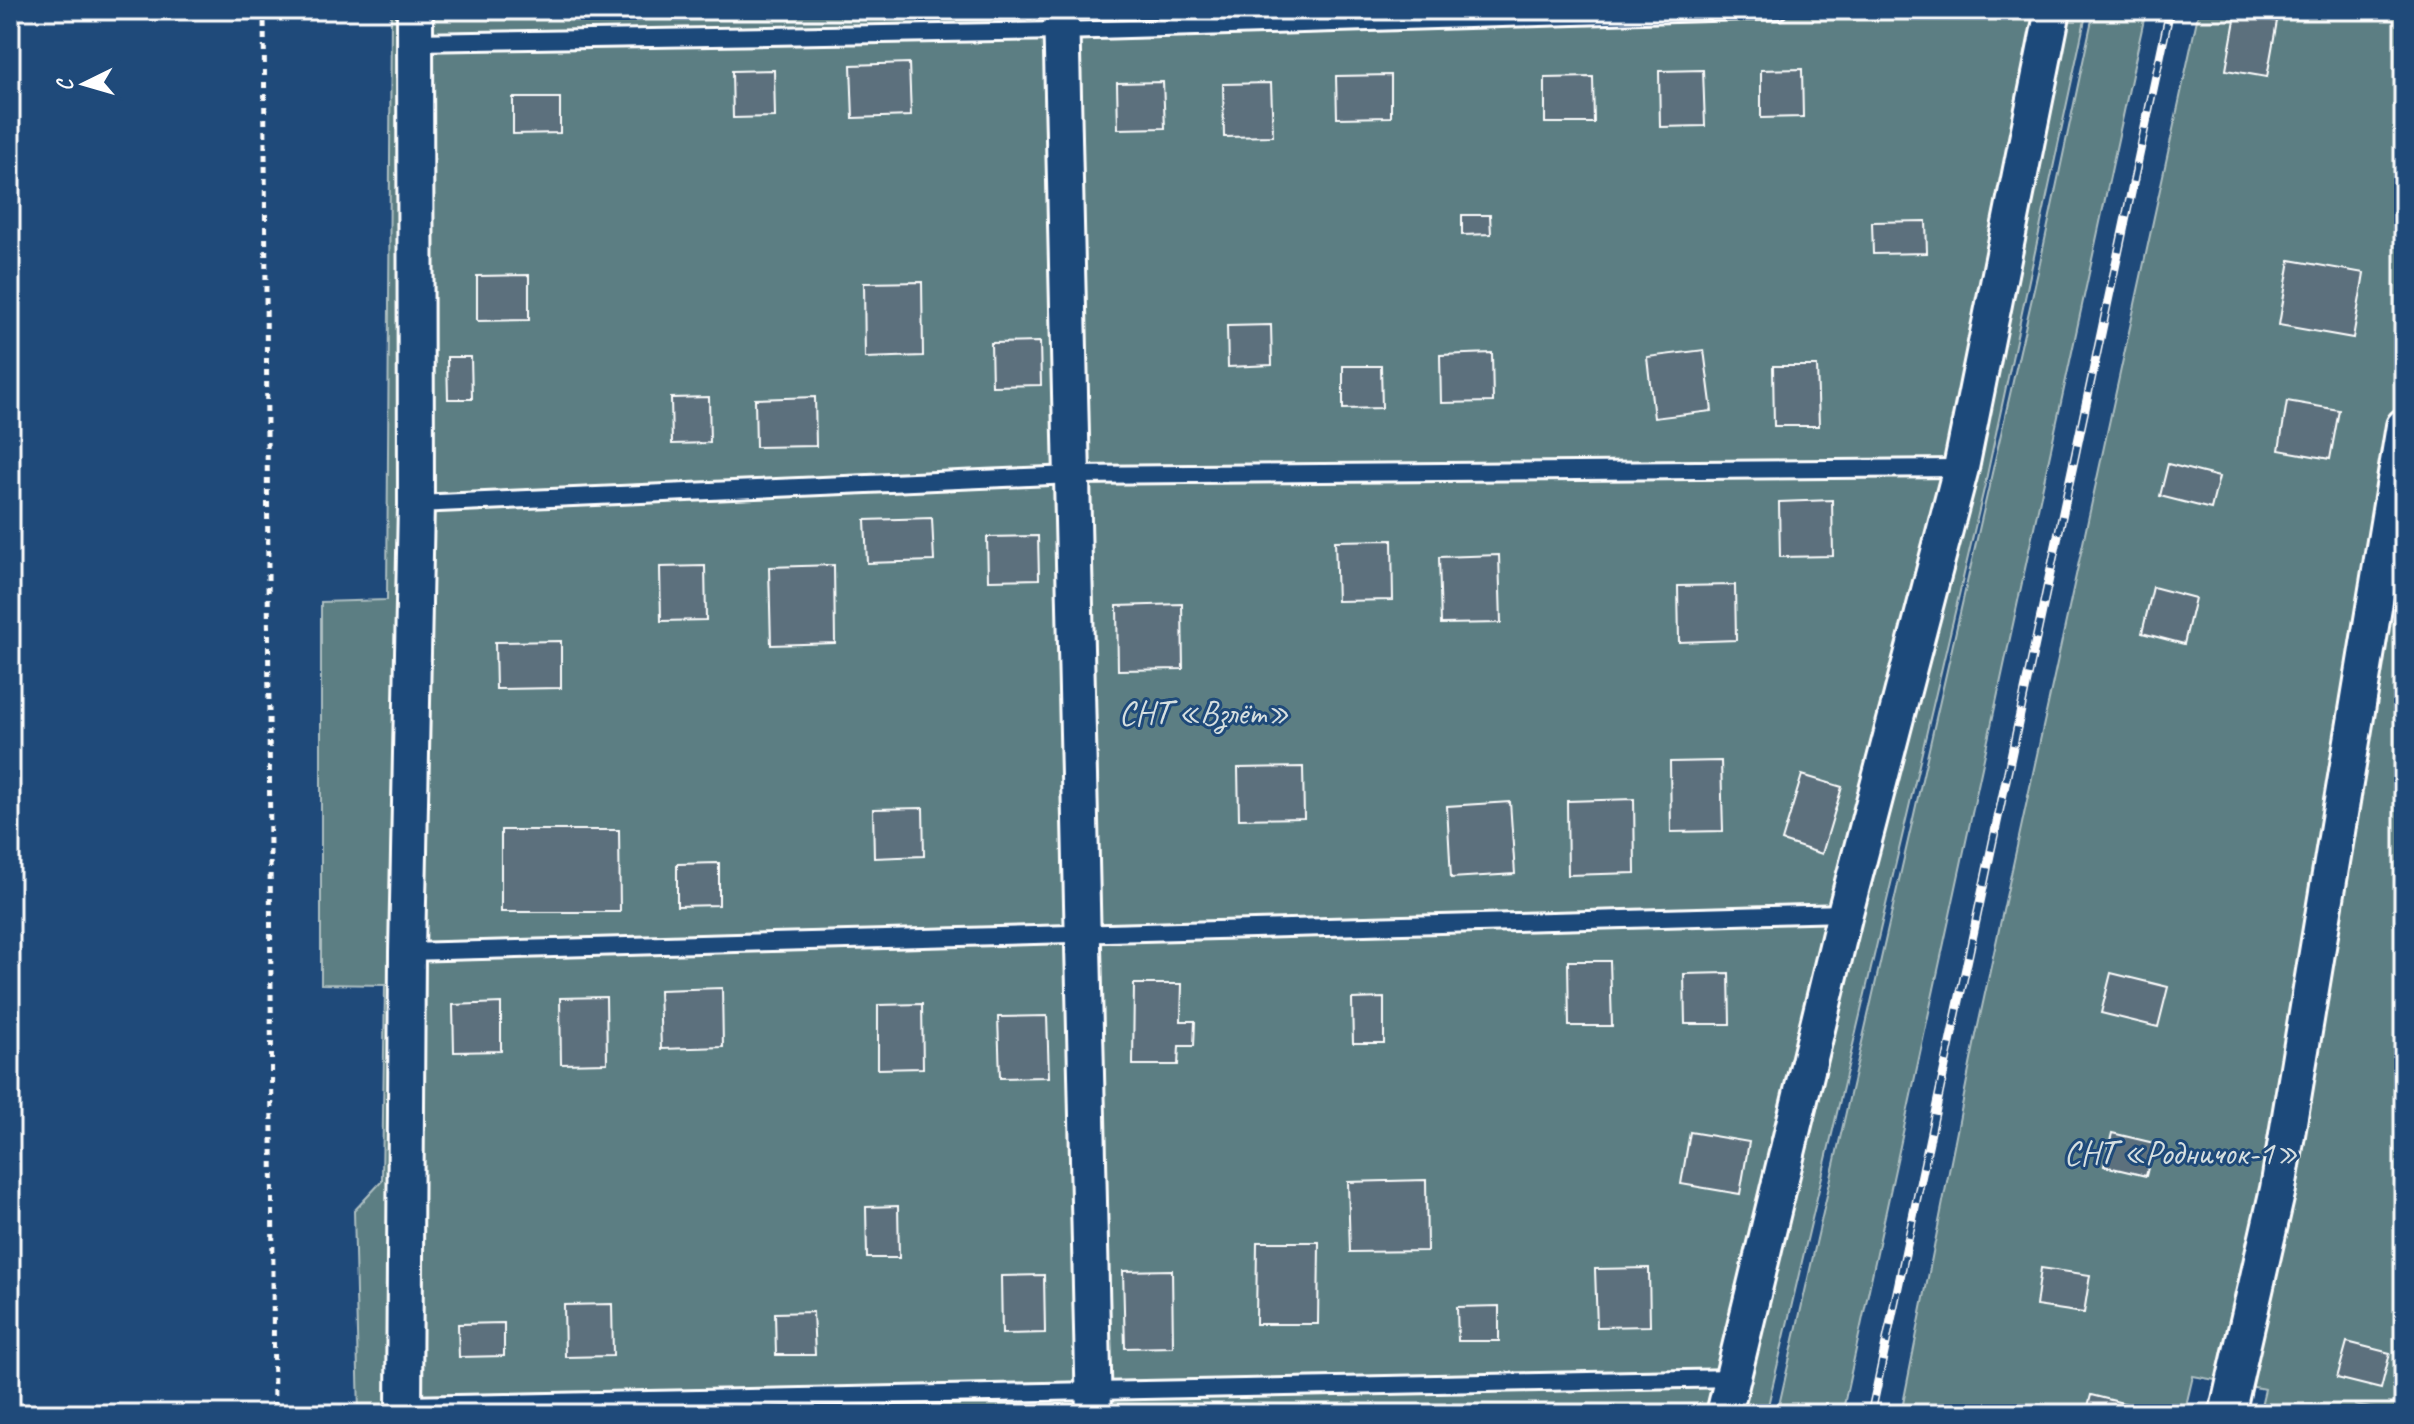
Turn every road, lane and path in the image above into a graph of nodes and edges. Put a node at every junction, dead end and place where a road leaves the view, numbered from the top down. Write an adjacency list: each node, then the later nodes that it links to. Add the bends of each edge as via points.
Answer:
1 (264, 10): 16 (path)
2 (1778, 10): 4 (lane)
3 (2053, 10): 7 (street)
4 (1061, 21): 5 (lane); 8 (street)
5 (414, 26): 9 (street)
6 (2404, 426): 18 (street, via 2278,1189)
7 (1961, 468): 8 (lane); 10 (street)
8 (1072, 475): 9 (lane); 11 (street)
9 (416, 504): 12 (street)
10 (1845, 913): 11 (lane); 13 (street)
11 (1083, 934): 12 (lane); 14 (street)
12 (407, 952): 15 (street)
13 (1734, 1378): 14 (lane); 17 (street)
14 (1094, 1403): 15 (lane)
15 (404, 1409)
16 (274, 1414)
17 (1724, 1414)
18 (2227, 1414)

